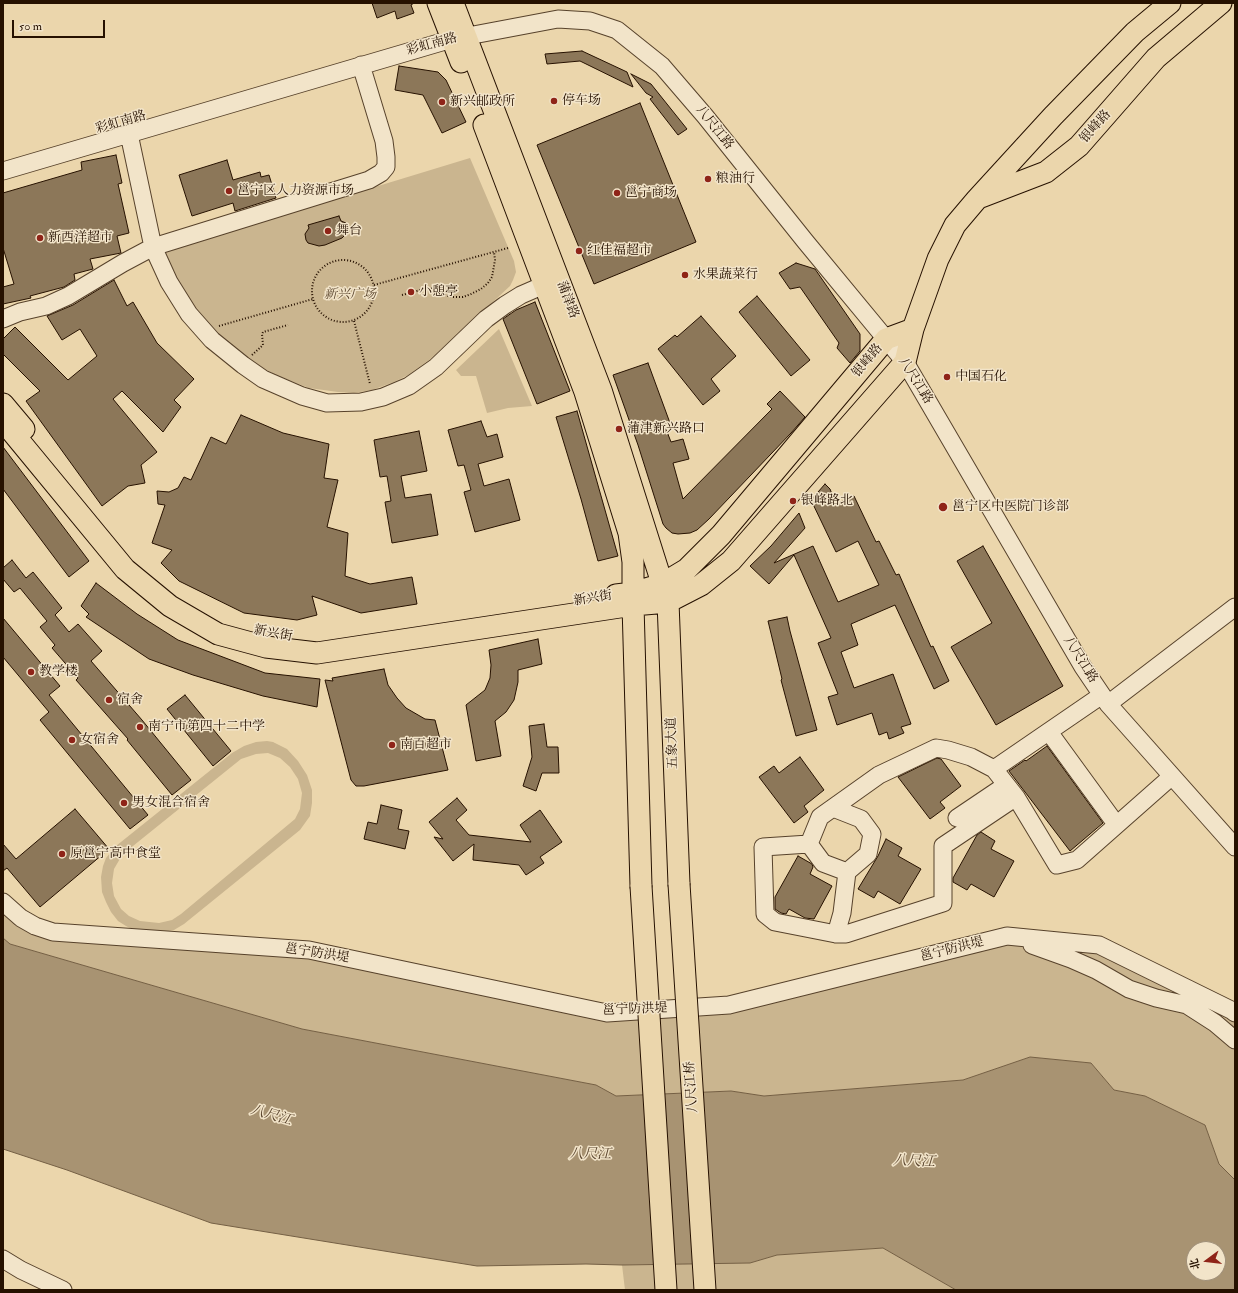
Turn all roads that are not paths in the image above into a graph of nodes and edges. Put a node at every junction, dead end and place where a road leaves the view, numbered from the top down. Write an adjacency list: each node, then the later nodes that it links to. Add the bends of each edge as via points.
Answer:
1 (438, 3): 5 (main road, 蒲津路)
2 (453, 3): 5 (main road, 蒲津路)
3 (1170, 3): 10 (main road, via 1135,32)
4 (1221, 3): 10 (main road, 银峰路, via 1156,58 1079,146 1046,172)
5 (455, 34): 6 (street, 彩虹南路); 8 (street, 彩虹南路); 12 (main road, 蒲津路); 15 (street, 八尺江路, via 558,19 590,21 617,30 662,66); 19 (main road, 蒲津路, via 601,390)
6 (361, 65): 7 (street, 彩虹南路); 11 (street, via 384,142 386,166 381,173 368,180)
7 (129, 134): 9 (street, 彩虹南路); 11 (street)
8 (3, 159)
9 (3, 171)
10 (977, 199): 14 (main road, via 955,225 938,259)
11 (153, 247): 12 (street, via 189,314 212,340 263,379 302,396 327,403 361,402 409,386 436,367 492,314); 13 (street, via 68,296 46,306)
12 (544, 284): 20 (main road, 蒲津路, via 585,392 629,533 633,562)
13 (3, 319)
14 (913, 329): 15 (main road, 银峰路); 16 (main road)
15 (886, 339): 16 (street, 八尺江路); 19 (main road, 银峰路, via 721,535)
16 (905, 362): 19 (main road, via 731,560 701,585); 22 (street, 八尺江路)
17 (3, 404): 20 (main road, 新兴街, via 134,560 177,596 223,622 268,635 317,640)
18 (3, 421): 20 (main road, 新兴街, via 125,569 170,606 218,634 266,647 317,653)
19 (665, 593): 20 (main road); 33 (main road, 五象大道)
20 (633, 599): 41 (main road, bridge, via 641,886)
21 (1235, 607): 22 (street)
22 (1105, 700): 23 (street); 25 (street, 八尺江路)
23 (1049, 732): 24 (street); 29 (street)
24 (994, 769): 26 (street); 27 (street, via 971,757 936,748 879,775)
25 (1171, 776): 29 (street); 31 (street, 八尺江路)
26 (1011, 791): 28 (street); 29 (street, via 1057,865 1077,860); 35 (street, via 943,846 943,903 846,934)
27 (833, 808): 30 (street, via 820,817); 32 (street, via 862,818 872,834 868,854)
28 (957, 818)
29 (1116, 824)
30 (809, 844): 32 (street, via 824,863); 35 (street, via 763,847 765,914 775,922)
31 (1235, 847)
32 (847, 872): 35 (street, via 842,913)
33 (679, 884): 42 (main road, 八尺江桥, bridge)
34 (3, 902): 36 (street, 邕宁防洪堤, via 21,918 53,932 309,950 607,1013 729,1005)
35 (836, 934)
36 (1007, 936): 37 (street, 邕宁防洪堤, via 1099,945); 38 (street, via 1071,959 1130,989 1187,1005)
37 (1235, 1013)
38 (1235, 1040)
39 (3, 1259): 40 (street)
40 (63, 1290)
41 (666, 1290)
42 (705, 1290)

